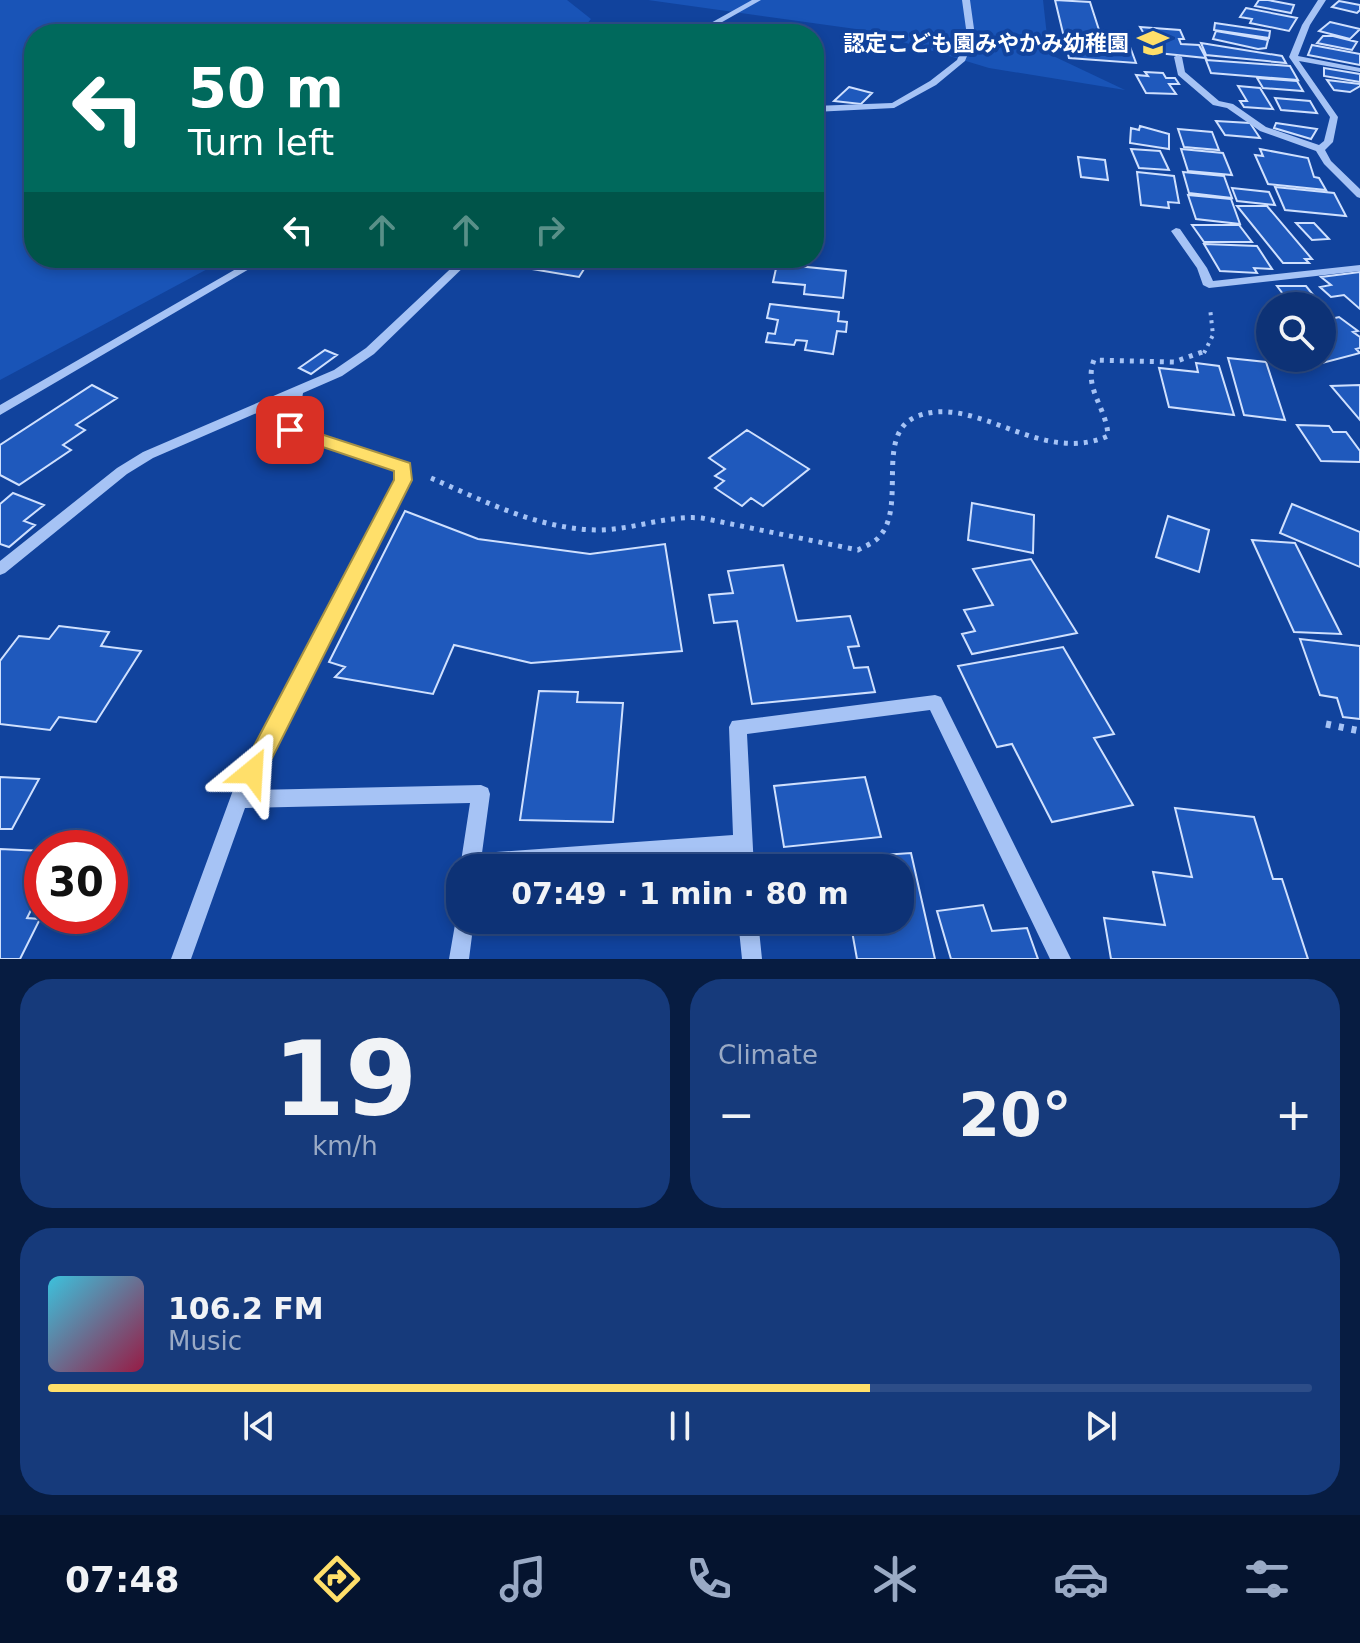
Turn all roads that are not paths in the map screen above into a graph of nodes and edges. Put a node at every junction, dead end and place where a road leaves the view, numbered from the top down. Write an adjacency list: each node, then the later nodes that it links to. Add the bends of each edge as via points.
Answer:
1 (757, 0): 4 (street)
2 (966, 0): 8 (street, via 971,36 961,61 933,83 894,105)
3 (1322, 0): 6 (street)
4 (713, 24)
5 (1178, 57): 9 (street, via 1181,73 1216,103 1230,106 1263,129)
6 (1293, 57): 7 (street); 9 (street, via 1334,117 1328,142)
7 (1360, 70)
8 (824, 108)
9 (1320, 149): 10 (street)
10 (1360, 195)
11 (1176, 231): 14 (street, via 1209,285)
12 (246, 268): 16 (street)
13 (457, 268): 15 (street, via 370,351)
14 (1360, 268)
15 (297, 391): 17 (street, via 148,455); 18 (street, via 290,430 404,468 403,480)
16 (0, 411)
17 (0, 569)
18 (239, 799): 20 (street, via 481,794); 25 (street)
19 (741, 844): 21 (street); 22 (street); 28 (street, via 738,727 935,702)
20 (472, 854)
21 (618, 854)
22 (742, 854)
23 (462, 934): 26 (street)
24 (749, 934): 27 (street)
25 (181, 959)
26 (459, 959)
27 (752, 959)
28 (1061, 959)

